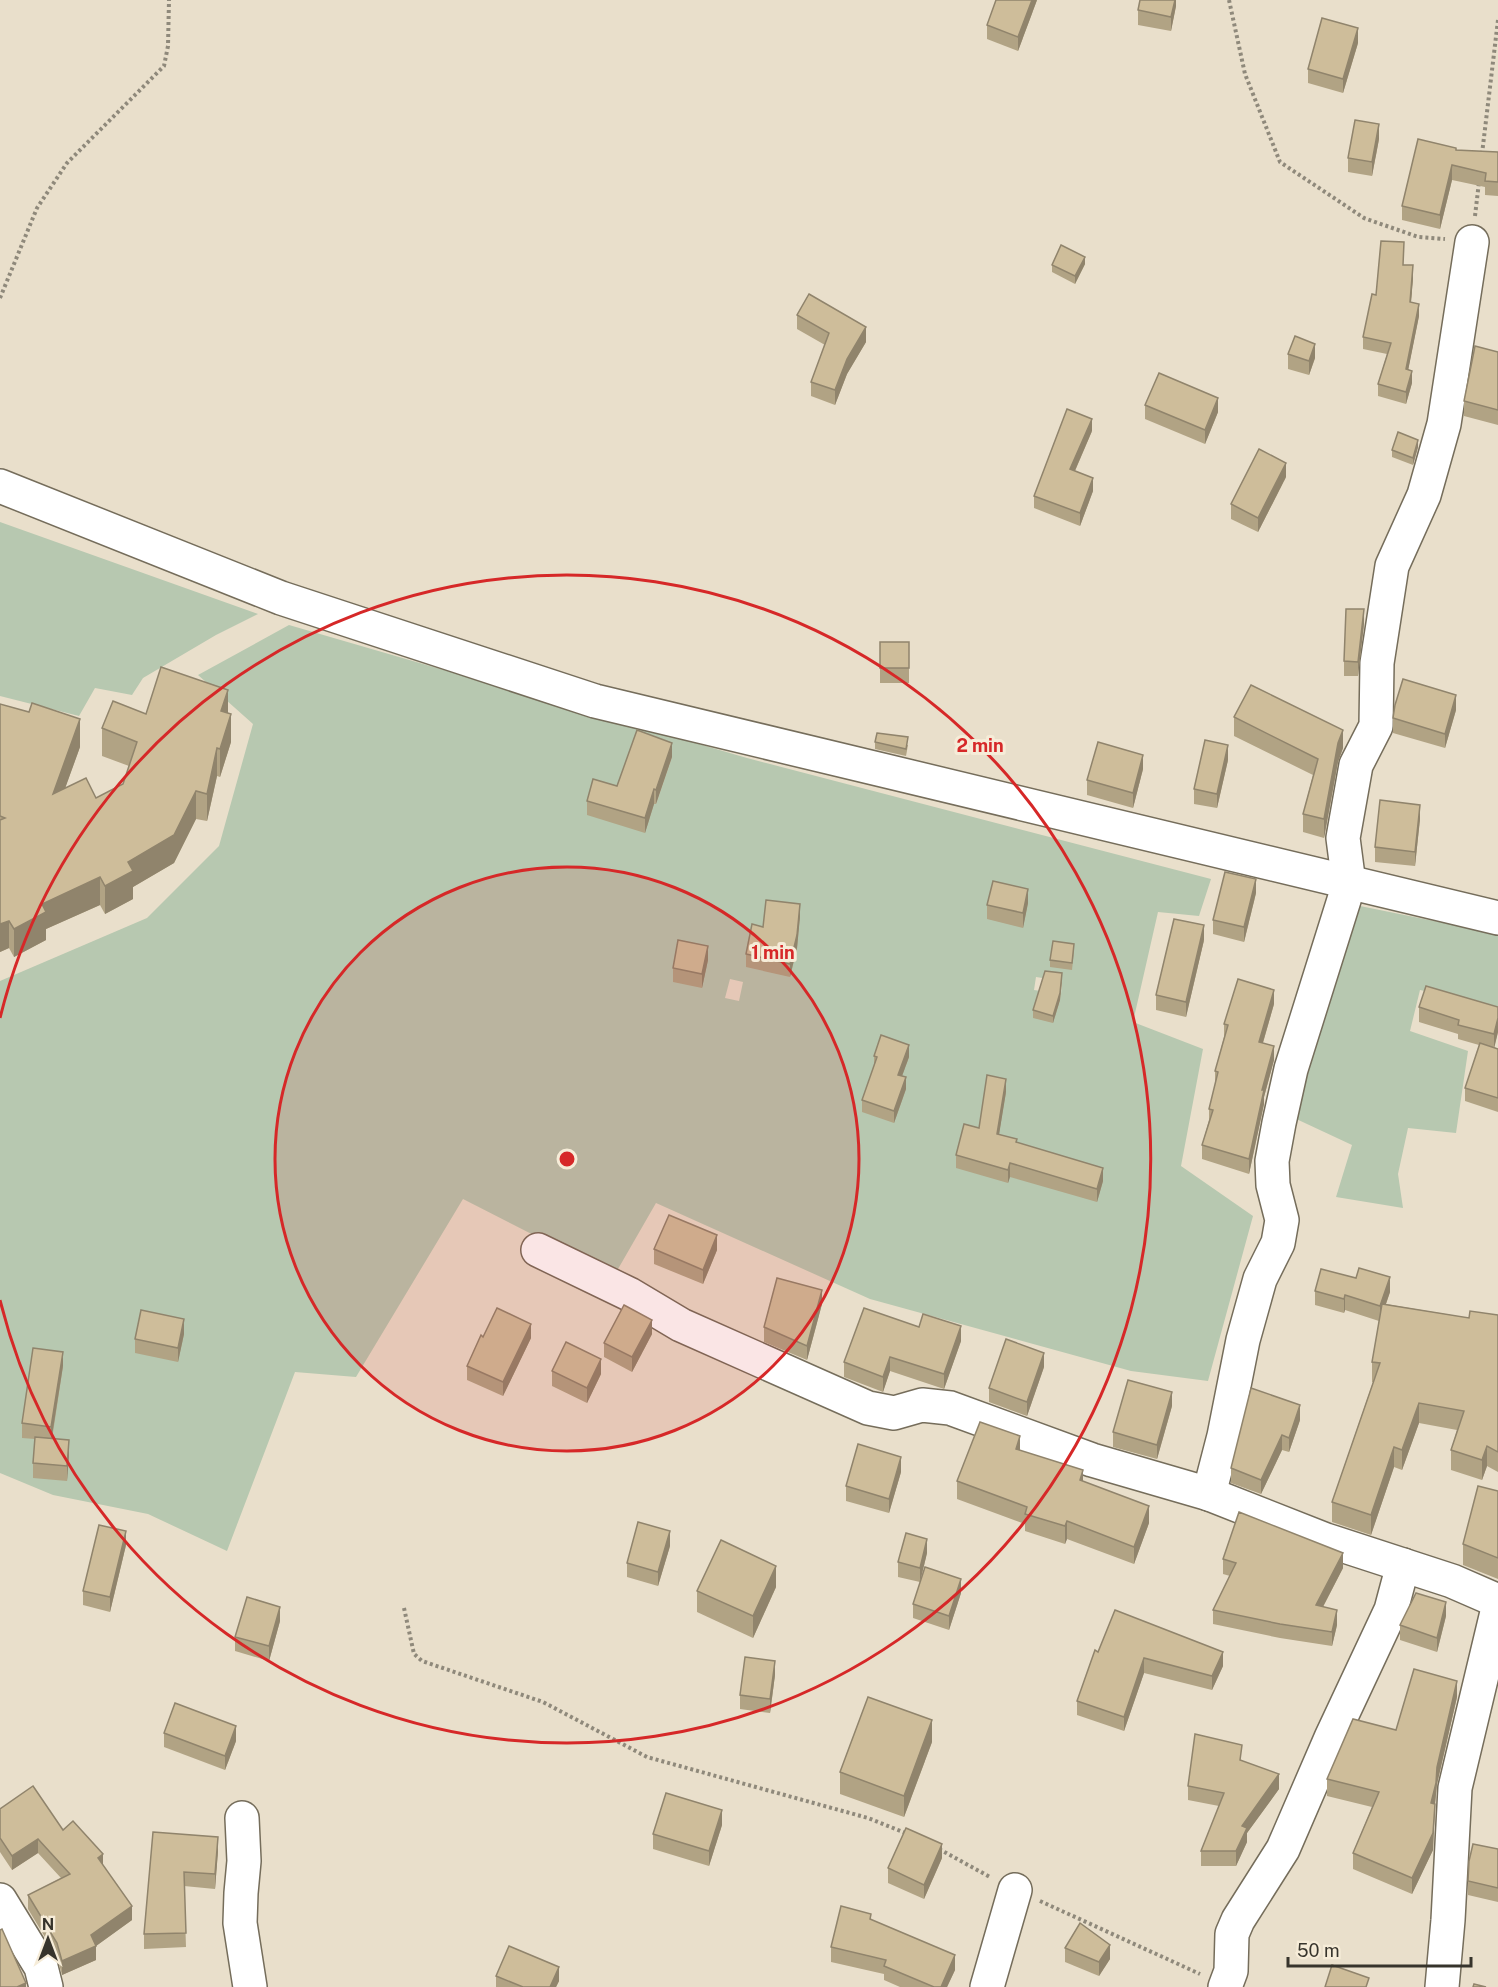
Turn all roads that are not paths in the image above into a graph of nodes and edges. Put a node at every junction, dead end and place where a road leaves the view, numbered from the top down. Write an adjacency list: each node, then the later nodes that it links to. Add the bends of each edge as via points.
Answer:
1 (1472, 242): 3 (street, via 1444,424 1424,495 1392,566 1377,663 1376,726 1356,765 1343,838)
2 (0, 486): 3 (street, via 280,598 594,701)
3 (1349, 884): 4 (street); 6 (street, via 1291,1069 1272,1161 1273,1185 1282,1220 1278,1243 1260,1279 1243,1340)
4 (1498, 918)
5 (538, 1250): 6 (street, via 629,1294 681,1325 867,1408 894,1413 922,1405 950,1408 1092,1460)
6 (1209, 1494): 7 (street)
7 (1403, 1565): 8 (street); 16 (street, via 1391,1610 1283,1849 1232,1934 1231,1971)
8 (1498, 1601)
9 (1498, 1608): 17 (street, via 1455,1788)
10 (242, 1818): 14 (street, via 240,1923)
11 (1015, 1890): 15 (street)
12 (0, 1900): 13 (street, via 41,1967)
13 (46, 1987)
14 (250, 1987)
15 (987, 1987)
16 (1225, 1987)
17 (1442, 1987)

